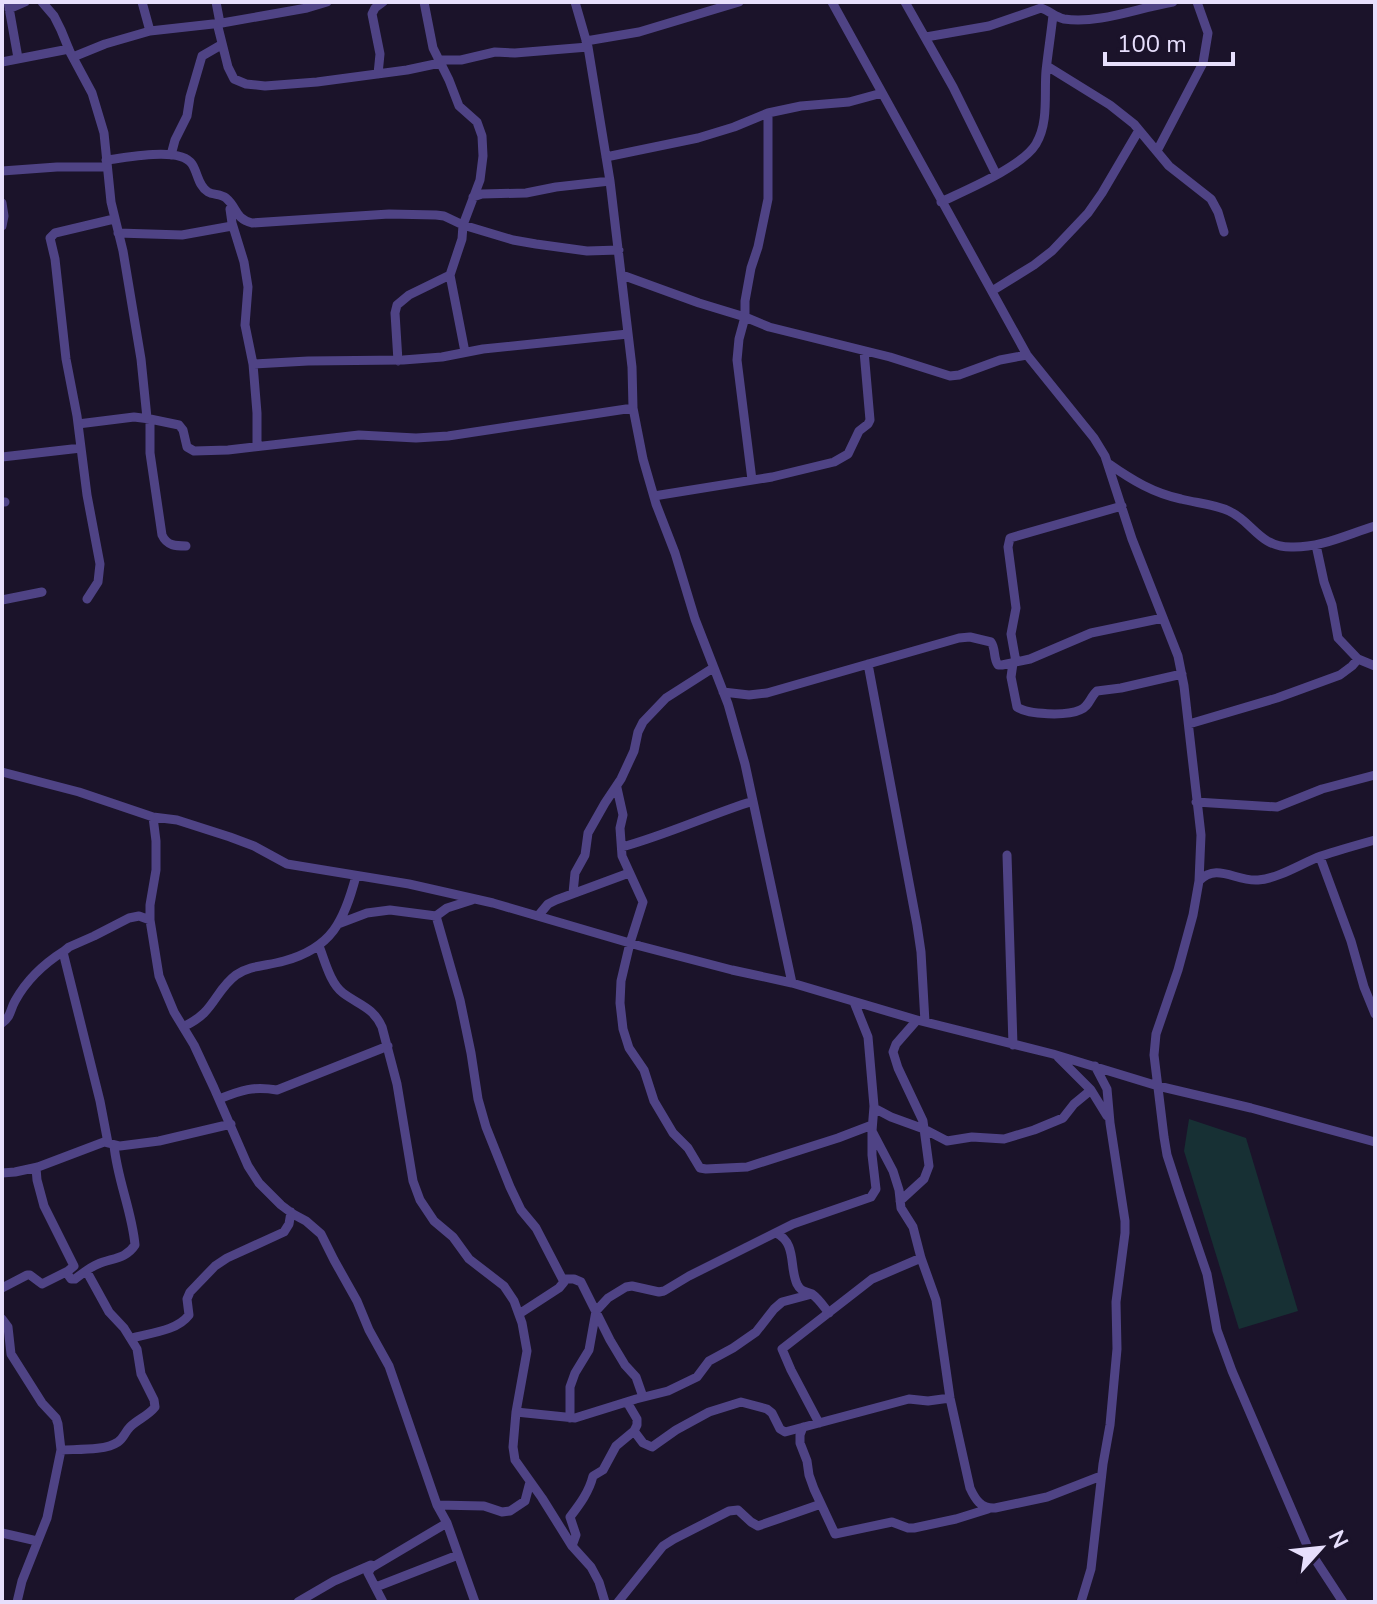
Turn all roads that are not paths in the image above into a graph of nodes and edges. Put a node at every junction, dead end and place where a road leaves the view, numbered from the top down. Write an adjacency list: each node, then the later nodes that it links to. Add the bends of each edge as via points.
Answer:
1 (25, 2): 17 (street)
2 (42, 2): 25 (street)
3 (142, 2): 21 (street)
4 (216, 2): 20 (street)
5 (327, 2): 15 (street)
6 (383, 2): 30 (street, via 372,14)
7 (424, 2): 27 (street)
8 (575, 2): 23 (street)
9 (698, 2): 18 (street)
10 (739, 2): 18 (street)
11 (832, 2): 31 (street)
12 (905, 2): 22 (street)
13 (1173, 2): 16 (street)
14 (1197, 2): 34 (street, via 1208,33 1203,63)
15 (306, 5): 20 (street)
16 (1141, 5): 19 (street, via 1092,20)
17 (8, 6): 26 (street)
18 (701, 14): 23 (street)
19 (1053, 15): 22 (street, via 1041,8 989,26); 29 (street)
20 (218, 23): 21 (street); 24 (street)
21 (150, 31): 25 (street)
22 (926, 37): 39 (street)
23 (587, 44): 27 (street); 36 (street)
24 (221, 45): 30 (street, via 234,79 246,84); 35 (street, via 202,56)
25 (71, 53): 26 (street); 37 (street, via 92,93)
26 (18, 58): 28 (street)
27 (439, 61): 30 (street); 41 (street, via 459,106 481,130 483,156)
28 (2, 62)
29 (1047, 66): 33 (street); 39 (street, via 1045,110 1036,144)
30 (378, 74)
31 (882, 93): 32 (street); 42 (street)
32 (768, 113): 36 (street, via 698,138); 55 (street, via 768,199)
33 (1139, 130): 34 (street); 54 (street, via 1088,213 1052,251)
34 (1157, 151): 49 (street, via 1211,199)
35 (171, 155): 37 (street); 44 (street, via 187,158 201,185)
36 (606, 157): 40 (street)
37 (106, 163): 38 (street); 45 (street)
38 (2, 171)
39 (996, 174): 42 (street)
40 (610, 181): 41 (street); 51 (street)
41 (473, 197): 46 (street)
42 (941, 202): 54 (street)
43 (2, 203): 47 (street)
44 (229, 203): 46 (street, via 237,216 252,223 406,214 444,216); 48 (street)
45 (114, 219): 50 (street); 64 (street, via 50,238)
46 (463, 225): 51 (street, via 568,250); 52 (street)
47 (2, 226)
48 (232, 226): 50 (street, via 182,235); 61 (street, via 247,276 245,325)
49 (1224, 232)
50 (118, 233): 63 (street)
51 (619, 250): 53 (street)
52 (450, 275): 58 (street); 60 (street, via 397,305)
53 (622, 275): 55 (street); 56 (street)
54 (992, 291): 59 (street)
55 (745, 317): 57 (street); 69 (street, via 737,360)
56 (628, 334): 58 (street); 62 (street)
57 (864, 351): 59 (street, via 950,376); 69 (street, via 870,420 848,454 834,462)
58 (465, 352): 60 (street)
59 (1027, 355): 68 (street)
60 (398, 361): 61 (street)
61 (253, 364): 65 (street)
62 (633, 408): 65 (street, via 448,436 359,435); 70 (street)
63 (149, 418): 64 (street); 65 (street, via 179,425 187,447 194,451); 74 (street, via 162,535 173,545)
64 (78, 424): 66 (street)
65 (257, 446)
66 (81, 448): 67 (street); 76 (street, via 100,564 98,582)
67 (2, 457)
68 (1109, 464): 71 (street); 73 (street, via 1149,490 1230,511 1269,542)
69 (752, 480): 70 (street)
70 (654, 496): 83 (street)
71 (1122, 506): 78 (street); 80 (street, via 1010,538)
72 (1375, 526): 73 (street)
73 (1316, 545): 79 (street, via 1338,638)
74 (186, 546)
75 (42, 592): 77 (street)
76 (87, 599)
77 (2, 600)
78 (1163, 618): 80 (street, via 1091,633); 84 (street)
79 (1358, 659): 82 (street); 86 (street, via 1340,675)
80 (1015, 662): 81 (street, via 998,665 991,642 970,637); 84 (street, via 1011,677 1017,707 1041,714 1080,711 1097,691)
81 (868, 664): 85 (street, via 767,693); 112 (street, via 917,925)
82 (1375, 666)
83 (713, 668): 85 (street); 89 (street, via 666,698 643,722)
84 (1182, 674): 86 (street)
85 (723, 692): 90 (street)
86 (1189, 724): 91 (street)
87 (2, 772): 92 (street)
88 (1375, 775): 91 (street, via 1277,807)
89 (617, 788): 94 (street); 100 (street, via 588,833)
90 (753, 801): 94 (street); 109 (street)
91 (1196, 802): 99 (street)
92 (153, 817): 98 (street, via 230,837 287,864); 104 (street, via 156,870)
93 (1375, 840): 96 (street)
94 (622, 847): 97 (street)
95 (1007, 855): 115 (street)
96 (1320, 857): 99 (street, via 1260,880 1213,872); 111 (street)
97 (629, 873): 100 (street); 106 (street, via 643,902)
98 (356, 876): 101 (street); 105 (street)
99 (1199, 881): 119 (street, via 1156,1034)
100 (573, 893): 103 (street, via 548,904)
101 (476, 900): 102 (street); 103 (street)
102 (436, 916): 105 (street, via 390,910); 137 (street, via 486,1127 521,1210)
103 (538, 916): 106 (street)
104 (150, 920): 108 (street, via 129,918); 114 (street, via 159,976)
105 (338, 924): 107 (street)
106 (630, 943): 109 (street); 125 (street, via 619,996 627,1043 644,1070 654,1101 700,1168 747,1167)
107 (319, 946): 114 (street, via 236,975 203,1014); 116 (street, via 341,992 364,1004 380,1021)
108 (64, 951): 113 (street, via 35,975); 128 (street)
109 (792, 983): 110 (street)
110 (854, 1002): 112 (street); 122 (street, via 868,1037)
111 (1375, 1014)
112 (921, 1021): 115 (street); 126 (street, via 893,1052)
113 (2, 1023)
114 (183, 1027): 121 (street)
115 (1013, 1045): 117 (street)
116 (388, 1046): 121 (street, via 279,1089 242,1090); 142 (street, via 420,1200 469,1259 504,1286)
117 (1056, 1055): 118 (street); 120 (street)
118 (1095, 1066): 119 (street); 123 (street, via 1107,1089)
119 (1158, 1086): 127 (street); 173 (street, via 1167,1155 1207,1274 1223,1348 1309,1550)
120 (1091, 1090): 123 (street); 126 (street, via 1063,1118 1013,1138 947,1141)
121 (219, 1099): 124 (street)
122 (874, 1108): 125 (street); 126 (street)
123 (1109, 1119): 154 (street, via 1125,1233)
124 (231, 1124): 128 (street, via 174,1139); 132 (street, via 259,1183)
125 (872, 1128): 131 (street, via 893,1171); 133 (street, via 874,1195)
126 (924, 1129): 131 (street, via 927,1173)
127 (1375, 1142)
128 (111, 1144): 129 (street, via 99,1143); 136 (street, via 135,1245)
129 (36, 1168): 130 (street); 135 (street, via 44,1206 74,1263)
130 (2, 1173)
131 (900, 1201): 134 (street)
132 (291, 1212): 144 (street, via 284,1232 227,1258 206,1274 190,1292 184,1321); 157 (street, via 321,1234 357,1301 389,1366)
133 (776, 1233): 139 (street, via 786,1241 799,1287); 140 (street, via 664,1291 626,1287)
134 (921, 1258): 141 (street, via 872,1279); 146 (street, via 936,1300)
135 (66, 1272): 136 (street, via 72,1280); 138 (street, via 42,1284 27,1275)
136 (87, 1272): 144 (street)
137 (563, 1279): 140 (street, via 581,1282); 142 (street, via 559,1288)
138 (2, 1288)
139 (812, 1294): 141 (street); 145 (street, via 782,1302 756,1332 709,1361 697,1377)
140 (596, 1311): 145 (street); 149 (street, via 589,1350 570,1387)
141 (829, 1313): 150 (street, via 782,1351)
142 (519, 1314): 148 (street, via 527,1351)
143 (2, 1319): 153 (street, via 11,1354 56,1418)
144 (131, 1338): 153 (street, via 154,1409 112,1445)
145 (643, 1397): 147 (street)
146 (950, 1398): 150 (street, via 909,1399); 158 (street, via 970,1488)
147 (627, 1402): 149 (street); 152 (street, via 637,1419)
148 (516, 1412): 149 (street); 155 (street, via 514,1455)
149 (570, 1418)
150 (819, 1423): 151 (street)
151 (803, 1427): 152 (street, via 782,1431 772,1413 741,1402 709,1412 654,1446 643,1443); 156 (street, via 800,1443)
152 (634, 1431): 162 (street, via 593,1476 570,1517 576,1535)
153 (61, 1450): 161 (street)
154 (1101, 1476): 158 (street, via 1047,1497); 172 (street, via 1091,1569)
155 (530, 1482): 157 (street, via 525,1501 510,1511); 162 (street)
156 (821, 1504): 158 (street, via 837,1534 892,1522 914,1528); 171 (street, via 758,1526 738,1510 729,1511 663,1546)
157 (437, 1505): 159 (street)
158 (988, 1509)
159 (447, 1523): 163 (street); 164 (street)
160 (2, 1533): 161 (street)
161 (37, 1541): 166 (street)
162 (572, 1546): 170 (street, via 595,1574)
163 (458, 1555): 165 (street); 169 (street)
164 (378, 1562): 165 (street, via 368,1573); 167 (street)
165 (376, 1587): 168 (street)
166 (17, 1602)
167 (298, 1602)
168 (383, 1602)
169 (475, 1602)
170 (605, 1602)
171 (618, 1602)
172 (1081, 1602)
173 (1343, 1602)

